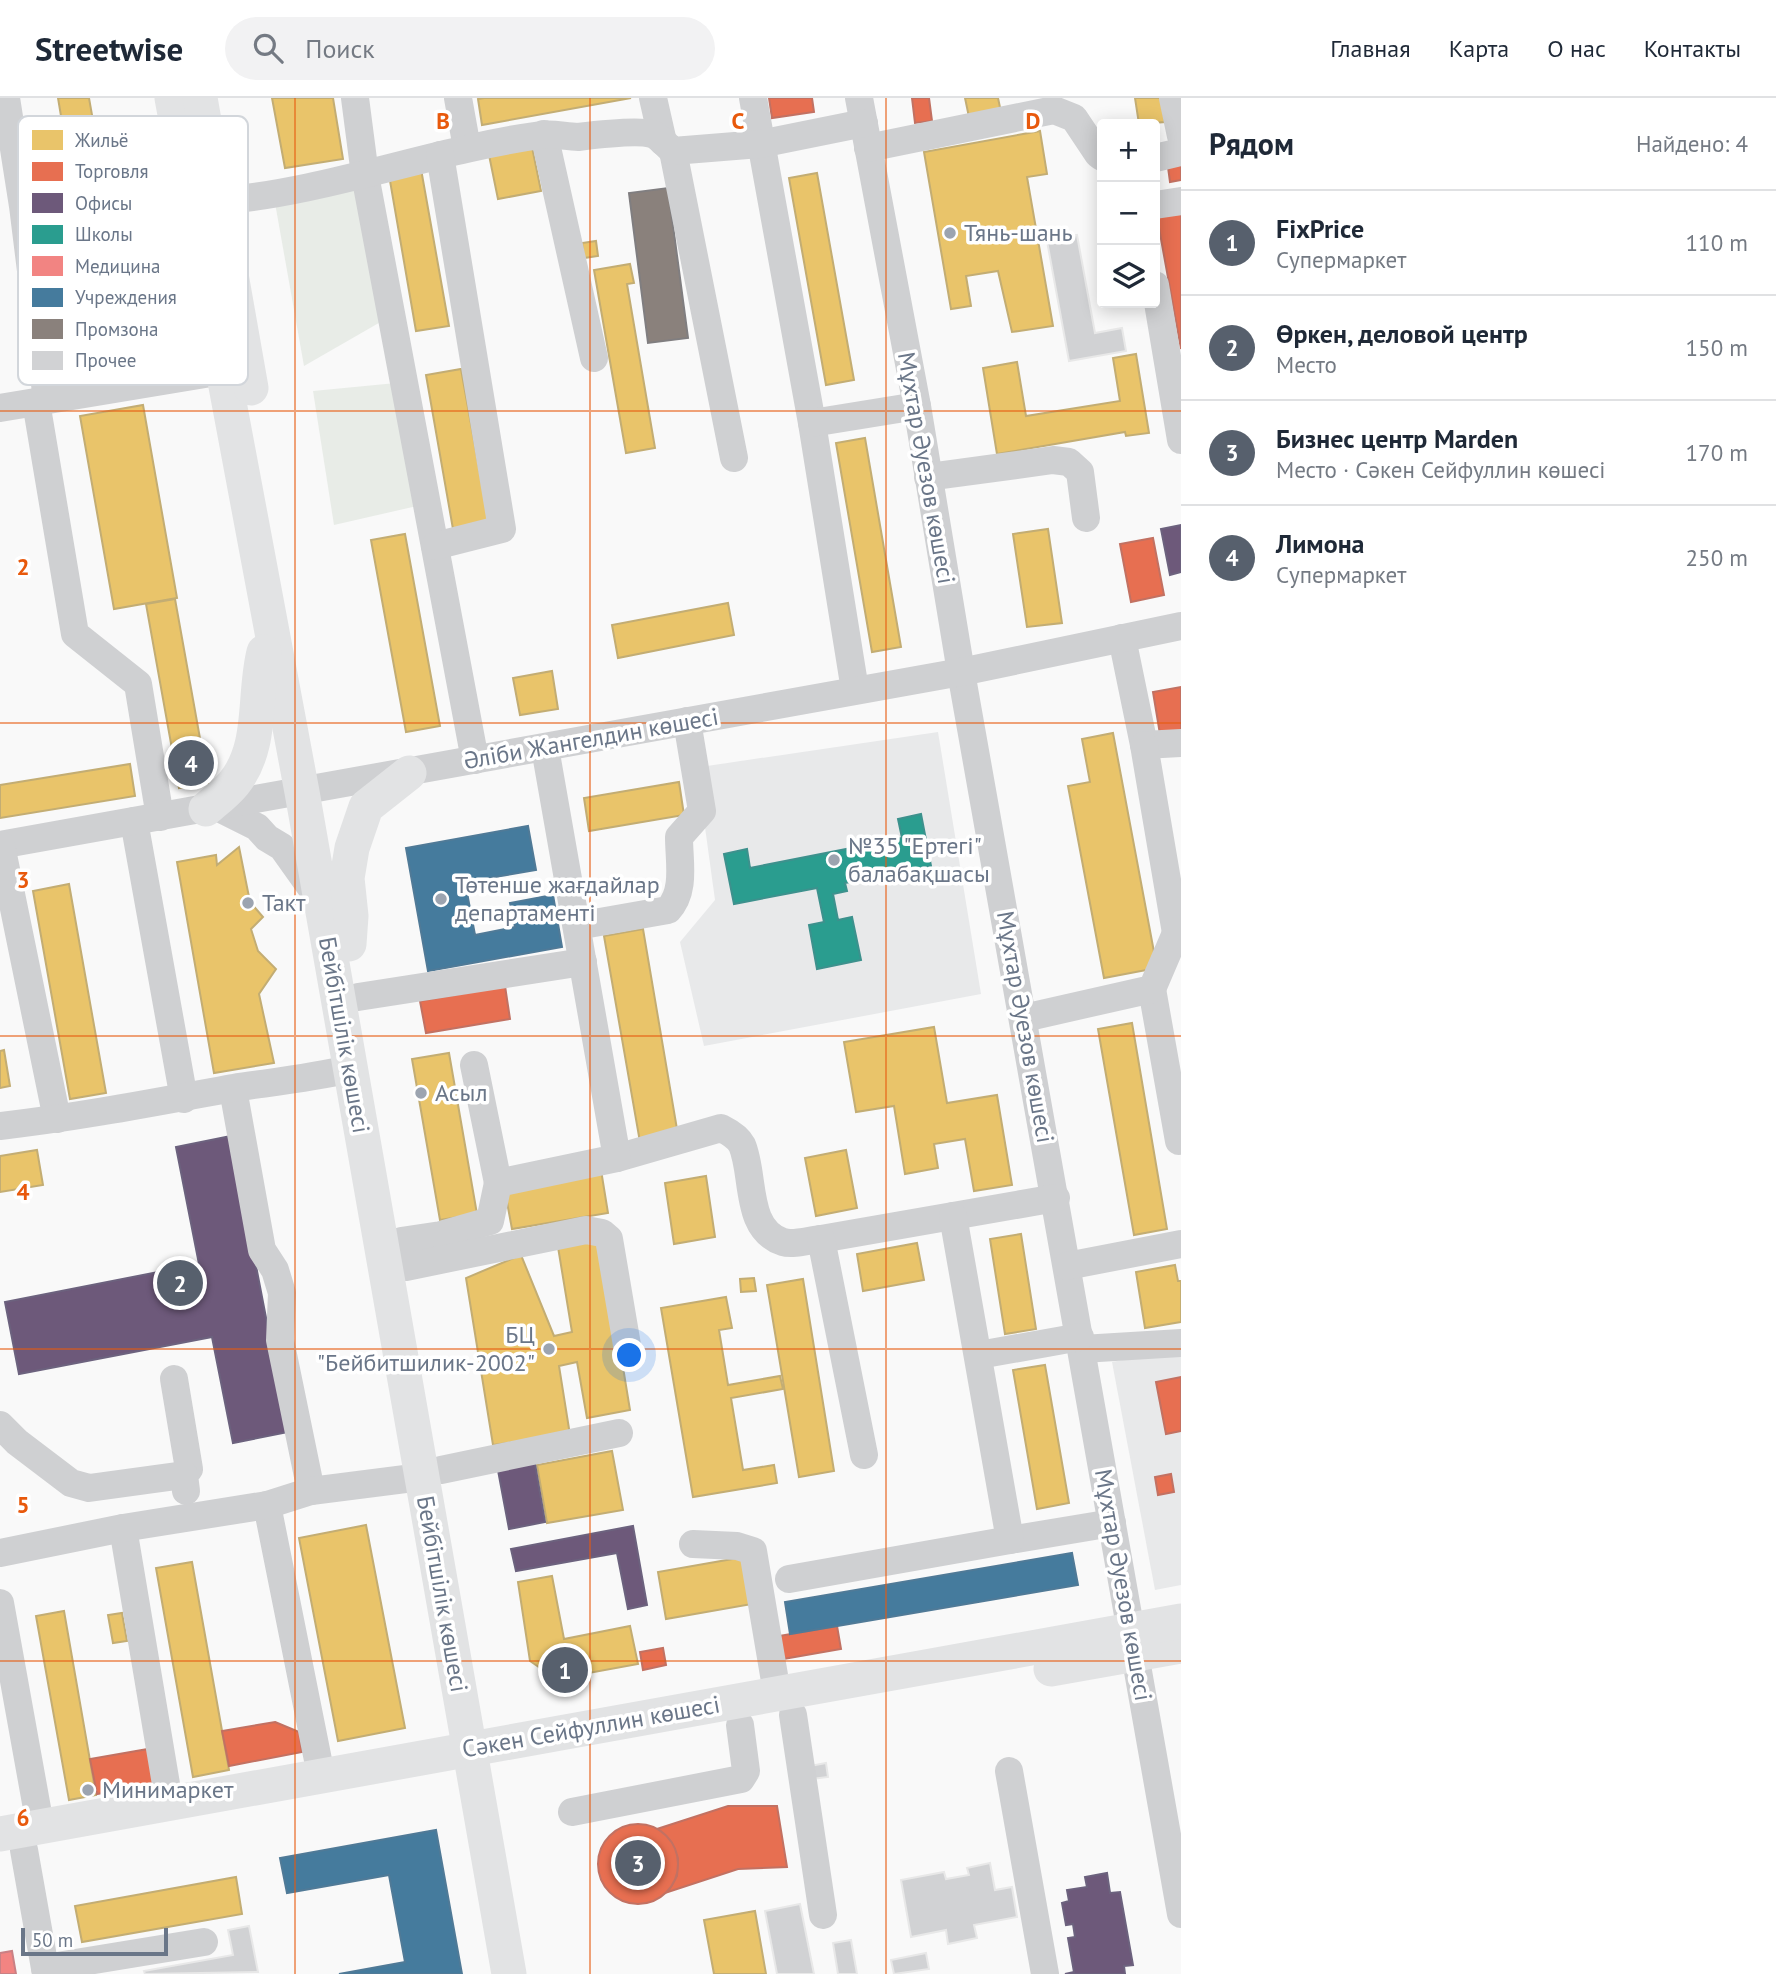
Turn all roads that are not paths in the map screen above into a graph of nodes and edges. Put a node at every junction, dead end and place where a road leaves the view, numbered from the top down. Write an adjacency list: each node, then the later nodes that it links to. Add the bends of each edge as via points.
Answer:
1 (6, 98): 24 (street)
2 (172, 98): 9 (main road, Бейбітшілік көшесі)
3 (200, 98): 10 (main road, Бейбітшілік көшесі)
4 (355, 98): 20 (street)
5 (458, 98): 16 (street)
6 (653, 98): 15 (street)
7 (753, 98): 14 (street)
8 (1174, 98): 13 (street)
9 (175, 116)
10 (203, 116)
11 (864, 123): 14 (street); 17 (street, via 1054,110 1074,118); 33 (street, Мұхтар Әуезов көшесі)
12 (544, 134): 15 (street, via 653,134); 16 (street); 27 (street)
13 (1181, 136)
14 (760, 144): 15 (street); 35 (street)
15 (668, 147): 37 (street)
16 (454, 152): 20 (street); 40 (street, via 502,529)
17 (1097, 152)
18 (1181, 152): 19 (street)
19 (1160, 158)
20 (365, 175): 21 (street); 40 (street)
21 (248, 199)
22 (1181, 201): 23 (street)
23 (1160, 204)
24 (11, 210): 25 (street)
25 (18, 253)
26 (1150, 309): 36 (street)
27 (594, 358)
28 (39, 385): 32 (street)
29 (142, 385): 32 (street)
30 (225, 385): 41 (main road, Бейбітшілік көшесі)
31 (247, 385): 52 (main road, Бейбітшілік көшесі)
32 (42, 401): 34 (street); 54 (street, via 75,634 138,684)
33 (917, 406): 35 (street); 38 (street, Мұхтар Әуезов көшесі)
34 (0, 408)
35 (812, 423): 45 (street)
36 (1181, 440)
37 (734, 458)
38 (928, 477): 39 (street, via 1053,460 1069,462 1080,472); 44 (street, Мұхтар Әуезов көшесі)
39 (1086, 518)
40 (435, 546): 50 (street)
41 (270, 625): 52 (main road, Бейбітшілік көшесі); 53 (main road, via 248,760)
42 (1181, 626): 43 (street, Әліби Жангелдин көшесі)
43 (1122, 638): 44 (street, Әліби Жангелдин көшесі); 48 (street)
44 (961, 672): 45 (street, Әліби Жангелдин көшесі); 63 (street, Мұхтар Әуезов көшесі)
45 (855, 691): 46 (street, Әліби Жангелдин көшесі)
46 (687, 721): 49 (street, Әліби Жангелдин көшесі); 57 (street, via 702,811 678,837 680,893 676,902 668,910)
47 (1181, 743): 48 (street)
48 (1144, 745): 58 (street)
49 (545, 748): 50 (street, Әліби Жангелдин көшесі); 57 (street)
50 (475, 760): 51 (street, Әліби Жангелдин көшесі)
51 (409, 772): 52 (street, Әліби Жангелдин көшесі); 59 (main road, via 366,807 347,877)
52 (312, 790): 53 (street, Әліби Жангелдин көшесі); 56 (main road, Бейбітшілік көшесі); 59 (main road, Бейбітшілік көшесі)
53 (212, 808): 54 (street, Әліби Жангелдин көшесі); 56 (street, via 257,827 282,847)
54 (147, 819): 55 (street, Әліби Жангелдин көшесі); 67 (street)
55 (1, 845): 68 (street)
56 (320, 900): 65 (main road, Бейбітшілік көшесі)
57 (577, 926): 60 (street)
58 (1178, 931): 61 (street)
59 (349, 944): 62 (main road, Бейбітшілік көшесі)
60 (583, 962): 62 (street); 71 (street)
61 (1152, 989): 63 (street); 70 (street)
62 (358, 997): 77 (main road, Бейбітшілік көшесі)
63 (1024, 1018): 73 (street, Мұхтар Әуезов көшесі)
64 (474, 1065): 72 (street)
65 (350, 1069): 66 (street); 87 (main road, Бейбітшілік көшесі)
66 (233, 1088): 67 (street); 89 (street, via 262,1250 282,1293 280,1340)
67 (184, 1099): 68 (street)
68 (57, 1119): 69 (street)
69 (0, 1126)
70 (1179, 1141)
71 (617, 1158): 72 (street); 75 (street, via 721,1128 741,1144 759,1223 785,1243)
72 (498, 1183): 77 (street, via 490,1221 441,1235)
73 (1056, 1198): 74 (street); 78 (street, Мұхтар Әуезов көшесі)
74 (953, 1216): 75 (street); 81 (street)
75 (821, 1239): 86 (street)
76 (1181, 1244): 78 (street)
77 (403, 1254): 82 (street, via 586,1230 602,1233 609,1240); 87 (main road, Бейбітшілік көшесі)
78 (1067, 1266): 79 (street, Мұхтар Әуезов көшесі)
79 (1081, 1343): 80 (street); 81 (street); 92 (street, Мұхтар Әуезов көшесі)
80 (1181, 1343)
81 (979, 1355): 94 (street)
82 (629, 1357)
83 (174, 1379): 88 (street, via 189,1469)
84 (0, 1425): 88 (street, via 71,1483 89,1488)
85 (619, 1433): 87 (street)
86 (864, 1455)
87 (431, 1473): 89 (street); 104 (main road, Бейбітшілік көшесі)
88 (184, 1475): 91 (street)
89 (311, 1491): 90 (street)
90 (267, 1505): 91 (street); 106 (street)
91 (189, 1516): 93 (street)
92 (1112, 1523): 94 (street); 100 (street, Мұхтар Әуезов көшесі)
93 (123, 1528): 96 (street); 107 (street)
94 (1010, 1540): 97 (street)
95 (693, 1544): 102 (street, via 753,1551)
96 (0, 1553)
97 (789, 1579)
98 (0, 1603): 109 (street)
99 (1181, 1621): 100 (main road, Сәкен Сейфуллин көшесі)
100 (1133, 1642): 101 (main road, Сәкен Сейфуллин көшесі); 102 (main road, Сәкен Сейфуллин көшесі); 111 (street, Мұхтар Әуезов көшесі)
101 (1181, 1646)
102 (785, 1704): 103 (main road, Сәкен Сейфуллин көшесі); 104 (main road, Сәкен Сейфуллин көшесі); 110 (street)
103 (740, 1725): 104 (main road, Сәкен Сейфуллин көшесі); 108 (street, via 746,1771 741,1779)
104 (482, 1759): 106 (main road, Сәкен Сейфуллин көшесі); 109 (main road, Сәкен Сейфуллин көшесі); 114 (main road, Бейбітшілік көшесі); 115 (main road, Бейбітшілік көшесі)
105 (1009, 1771): 116 (street)
106 (321, 1775): 107 (main road, Сәкен Сейфуллин көшесі)
107 (169, 1802): 109 (main road, Сәкен Сейфуллин көшесі)
108 (572, 1812)
109 (16, 1841): 113 (street)
110 (823, 1914)
111 (1181, 1914)
112 (204, 1942): 113 (street)
113 (46, 1971)
114 (509, 1974)
115 (530, 1974)
116 (1045, 1974)

